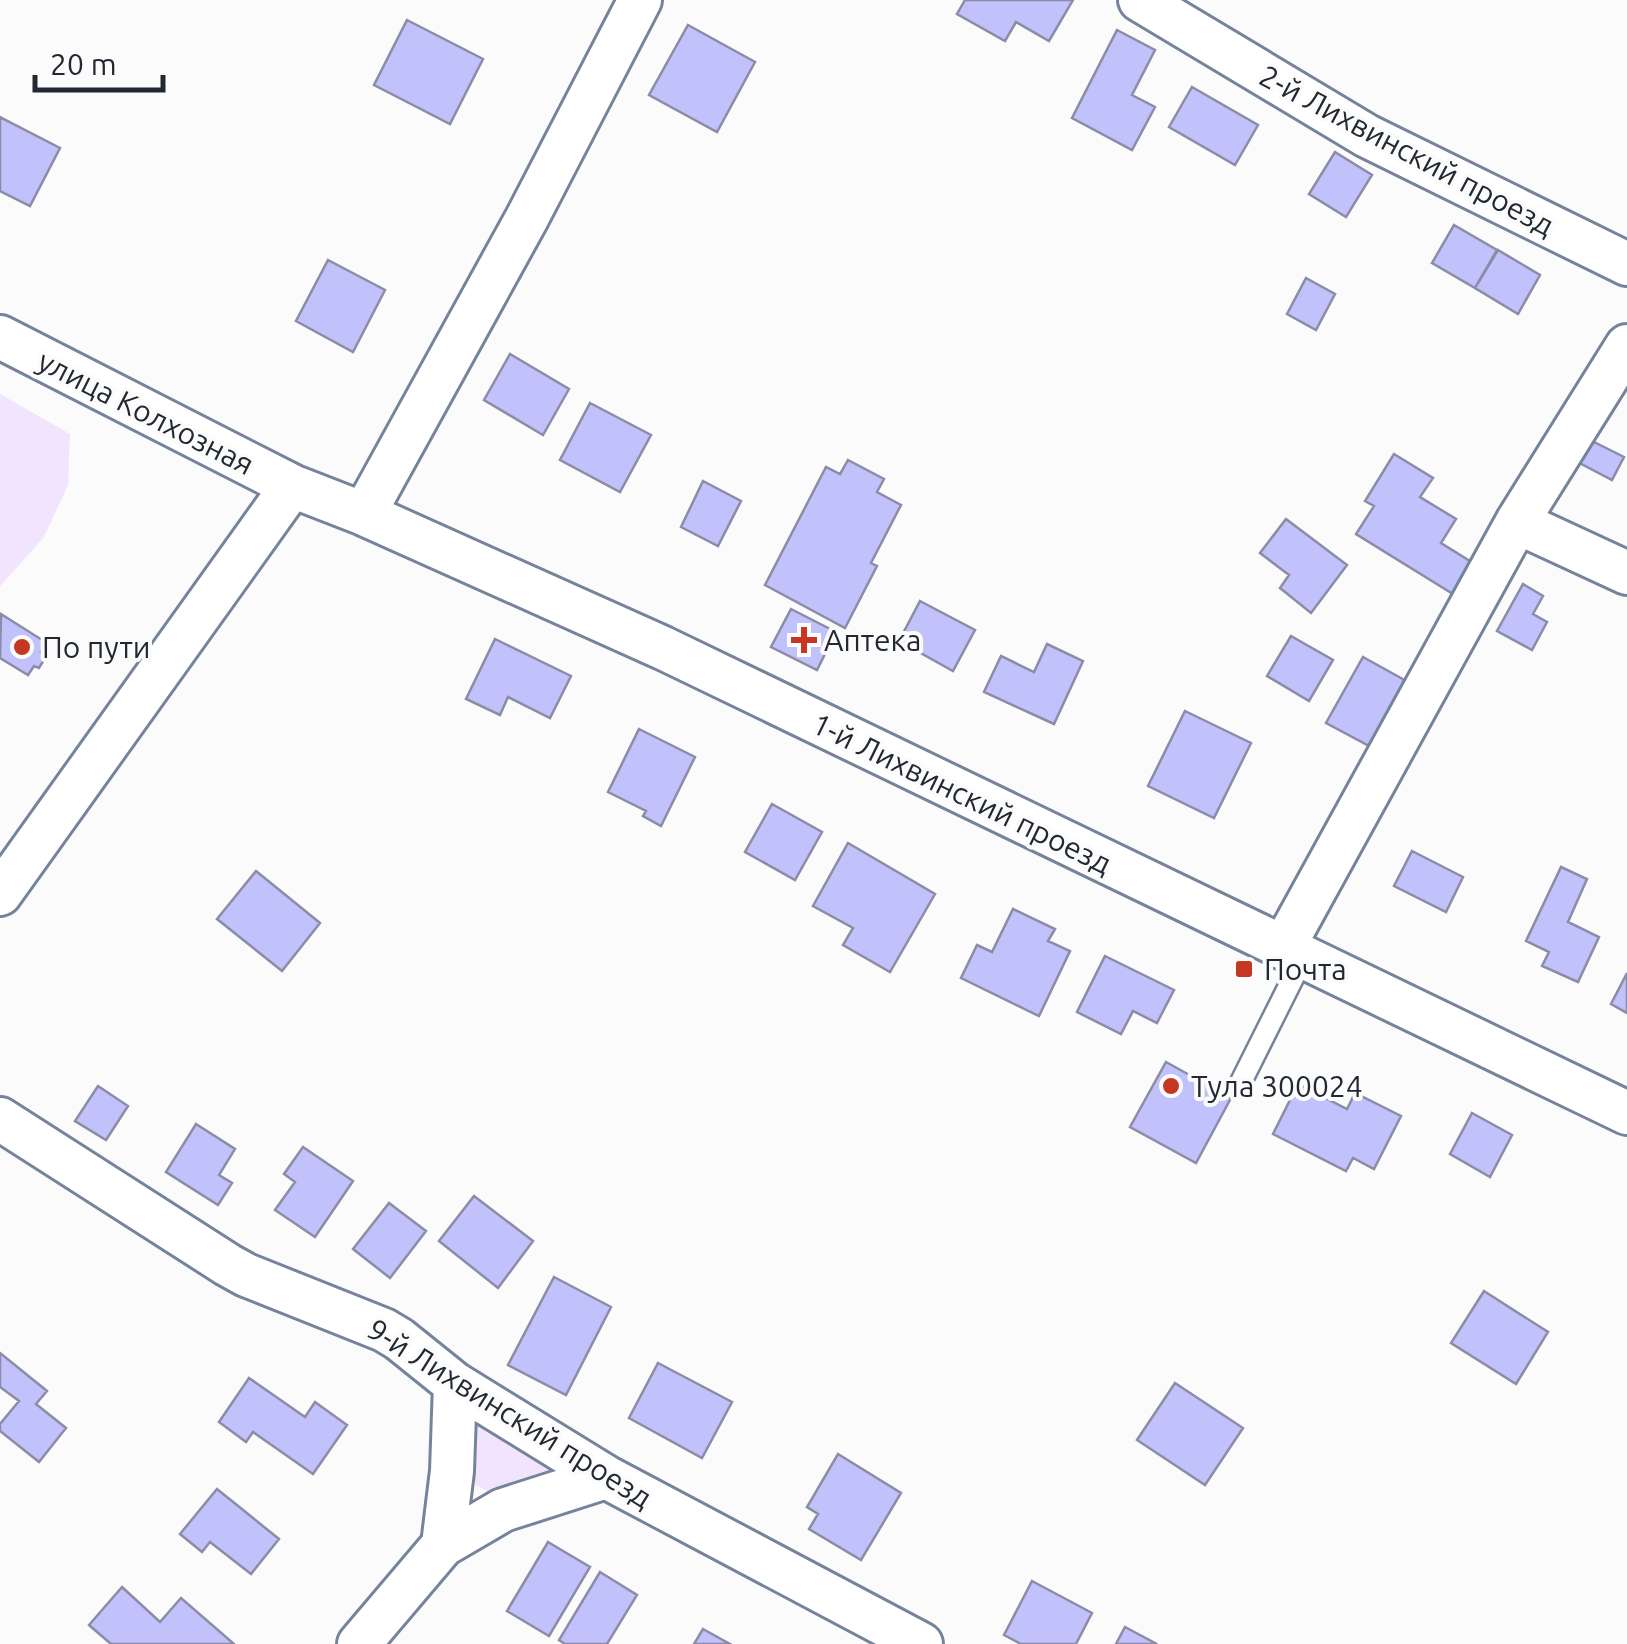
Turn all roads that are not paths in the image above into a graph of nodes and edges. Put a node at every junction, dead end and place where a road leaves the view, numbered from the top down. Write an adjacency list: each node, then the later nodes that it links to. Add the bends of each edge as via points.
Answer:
1 (640, 0): 7 (street)
2 (1140, 0): 3 (street, 2-й Лихвинский проезд, via 1367,136)
3 (1627, 264)
4 (0, 338): 6 (street, улица Колхозная)
5 (1627, 346): 8 (street)
6 (292, 486): 7 (street, 1-й Лихвинский проезд); 10 (street)
7 (364, 514): 11 (street, 1-й Лихвинский проезд, via 663,648)
8 (1516, 522): 9 (street); 11 (street)
9 (1627, 573)
10 (0, 894)
11 (1293, 953): 12 (lane); 13 (street, 1-й Лихвинский проезд)
12 (1241, 1082)
13 (1627, 1113)
14 (0, 1118): 15 (street, 9-й Лихвинский проезд, via 228,1265 384,1330)
15 (455, 1384): 16 (street, 9-й Лихвинский проезд); 17 (street)
16 (606, 1478): 17 (street, via 503,1510); 19 (street, 9-й Лихвинский проезд)
17 (443, 1545): 18 (street)
18 (359, 1644)
19 (921, 1644)

